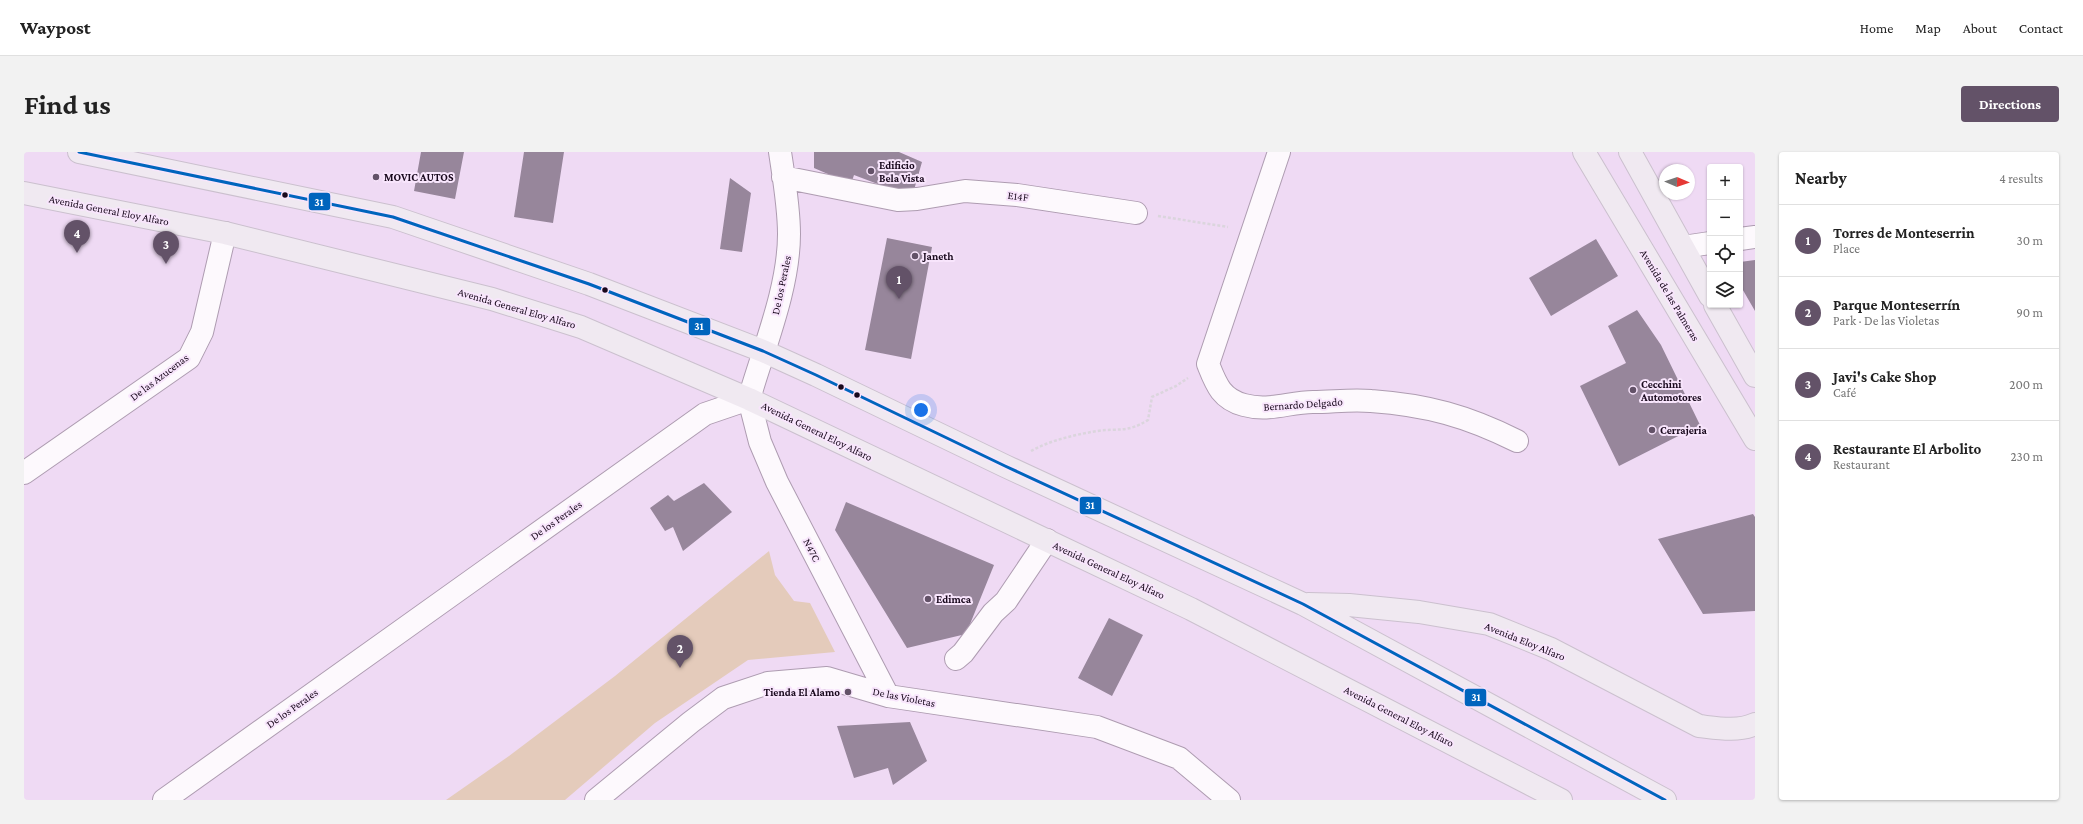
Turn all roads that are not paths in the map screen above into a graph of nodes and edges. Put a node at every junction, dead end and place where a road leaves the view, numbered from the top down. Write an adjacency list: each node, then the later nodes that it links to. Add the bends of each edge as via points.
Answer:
1 (79, 152): 16 (main road, via 393,217 589,284)
2 (780, 152): 6 (street, De los Perales)
3 (1279, 152): 20 (street, Bernardo Delgado, via 1208,364 1218,389 1244,405 1268,409 1303,402 1370,401 1444,411 1483,424)
4 (1584, 152): 19 (main road, Avenida de las Palmeras)
5 (1630, 152): 13 (main road)
6 (783, 177): 8 (street, E14F, via 898,200 965,191 1017,195); 16 (street, De los Perales, via 788,221 788,251 776,312)
7 (24, 193): 9 (main road, Avenida General Eloy Alfaro)
8 (1136, 213)
9 (225, 233): 18 (main road, Avenida General Eloy Alfaro, via 492,299 581,327); 21 (street, De las Azucenas, via 202,332 189,358)
10 (1755, 237): 11 (street)
11 (1743, 239)
12 (1707, 243): 13 (street)
13 (1683, 247): 14 (main road)
14 (1707, 291)
15 (1717, 308): 17 (main road)
16 (763, 352): 18 (street, De los Perales); 23 (main road)
17 (1755, 376)
18 (749, 399): 22 (main road, Avenida General Eloy Alfaro); 25 (street, N47C, via 760,442 777,482); 27 (street, De los Perales, via 705,414)
19 (1755, 439)
20 (1517, 441)
21 (24, 474)
22 (1047, 540): 24 (street, via 1006,601 993,613); 30 (main road, Avenida General Eloy Alfaro, via 1192,609)
23 (1303, 604): 26 (main road, Avenida Eloy Alfaro, via 1349,605 1419,612 1489,624 1551,649 1699,726 1724,729 1747,728); 31 (main road)
24 (956, 659)
25 (888, 696): 28 (street, De las Violetas, via 827,678 768,683 723,698); 29 (street, De las Violetas, via 1097,727 1179,758)
26 (1755, 724)
27 (164, 800)
28 (596, 800)
29 (1229, 800)
30 (1561, 800)
31 (1665, 800)

